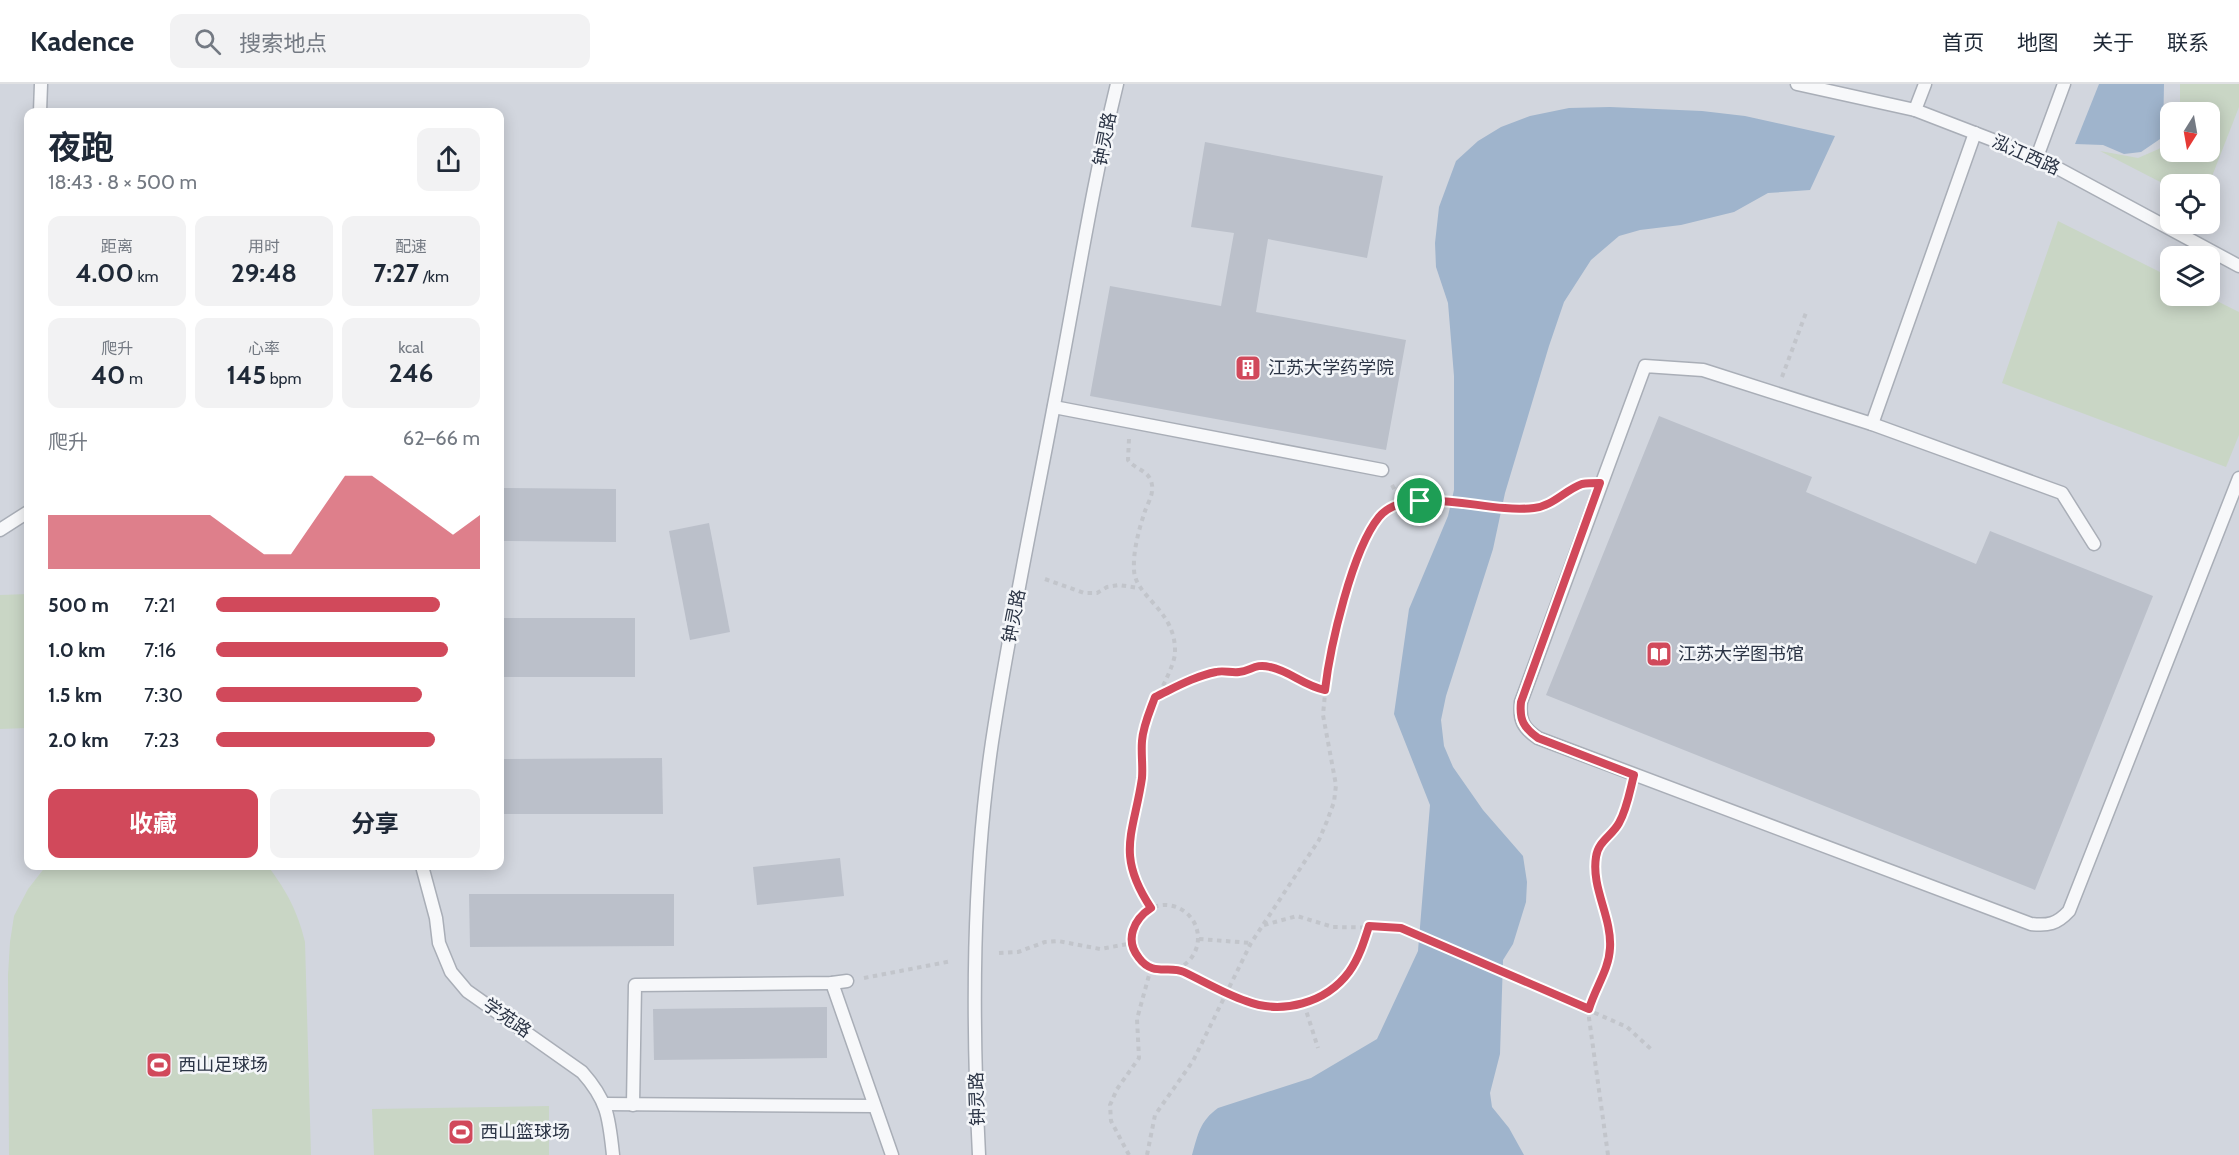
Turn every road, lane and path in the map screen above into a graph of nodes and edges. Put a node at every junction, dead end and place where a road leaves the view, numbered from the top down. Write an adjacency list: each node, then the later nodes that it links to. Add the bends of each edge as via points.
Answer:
1 (41, 84): 6 (lane)
2 (1117, 84): 13 (lane, 钟灵路)
3 (1797, 84): 7 (lane, 泓江西路)
4 (1925, 84): 7 (lane)
5 (2064, 84): 9 (lane)
6 (40, 108)
7 (1915, 111): 8 (lane, 泓江西路)
8 (1975, 133): 9 (lane, 泓江西路); 15 (lane)
9 (2037, 157): 10 (lane, 泓江西路)
10 (2239, 266)
11 (1807, 310): 12 (path)
12 (1776, 393): 15 (lane); 18 (lane, via 1703,370 1645,366)
13 (1054, 408): 14 (lane); 50 (lane, 钟灵路, via 1008,644 981,843 975,1075)
14 (1133, 422): 16 (lane); 23 (path, via 1128,460 1150,479 1152,491 1134,561)
15 (1872, 424): 21 (lane, via 2061,493)
16 (1383, 470)
17 (2239, 478): 26 (lane, via 2069,911 2059,921 2031,924)
18 (1600, 483): 24 (path, via 1582,484 1542,507 1440,500 1402,503 1379,516 1358,561 1336,628); 26 (lane, via 1521,702 1520,716 1525,729 1538,738)
19 (24, 515): 20 (lane)
20 (0, 530)
21 (2094, 544)
22 (1045, 579): 23 (path, via 1084,593 1119,585)
23 (1139, 588): 25 (path, via 1162,611 1174,641 1173,662)
24 (1325, 690): 25 (path, via 1311,687 1285,671 1255,665 1244,671 1207,674); 29 (path, via 1323,715 1336,785 1334,802 1319,840)
25 (1155, 697): 28 (path, via 1142,739 1142,781 1129,844 1141,893)
26 (1634, 775): 42 (path, via 1619,824 1602,841 1595,858 1610,948)
27 (423, 870): 45 (lane, 学苑路, via 439,944 451,972 467,991 582,1072)
28 (1151, 908): 31 (path, via 1162,904 1186,911 1194,920); 32 (path, via 1134,926)
29 (1263, 925): 30 (path, via 1297,916 1333,927); 33 (path)
30 (1369, 926): 41 (path, via 1349,972 1336,987); 42 (path, via 1411,931)
31 (1199, 939): 33 (path); 37 (path, via 1195,954)
32 (1133, 943): 34 (path, via 1100,950 1058,941); 36 (path, via 1139,958)
33 (1251, 943): 40 (path)
34 (999, 953)
35 (952, 961): 38 (path)
36 (1151, 968): 37 (path); 51 (path, via 1137,1019 1139,1058 1110,1105 1112,1121)
37 (1178, 969): 40 (path)
38 (847, 981): 39 (lane)
39 (832, 983): 46 (lane, via 635,985); 47 (lane)
40 (1226, 992): 41 (path, via 1265,1006); 52 (path, via 1194,1061 1155,1115)
41 (1304, 1004): 43 (path)
42 (1589, 1009): 44 (path, via 1626,1027); 53 (path)
43 (1318, 1047)
44 (1653, 1051)
45 (604, 1104): 46 (lane); 48 (lane, 学苑路)
46 (633, 1105): 47 (lane)
47 (874, 1106): 49 (lane)
48 (613, 1155)
49 (892, 1155)
50 (979, 1155)
51 (1129, 1155)
52 (1147, 1155)
53 (1608, 1155)

